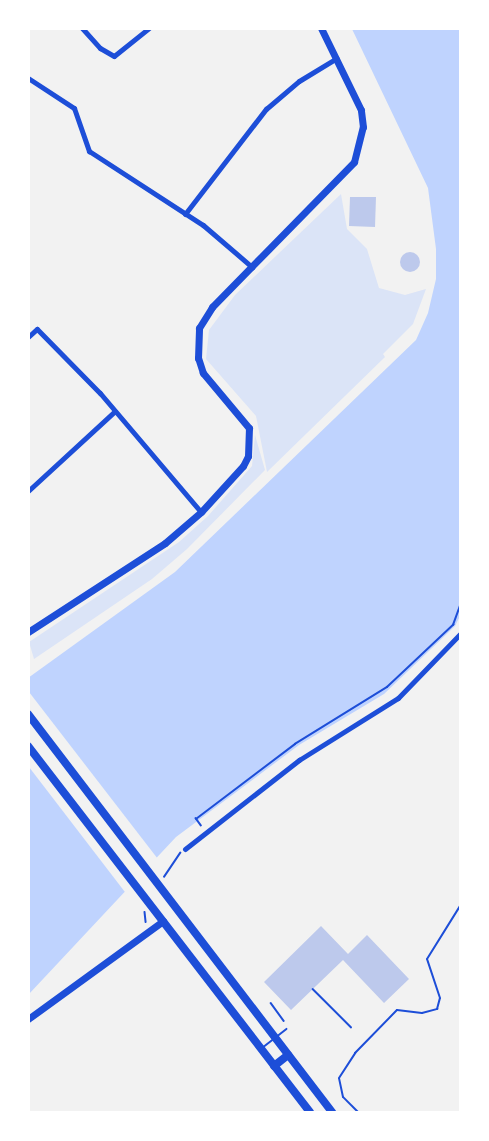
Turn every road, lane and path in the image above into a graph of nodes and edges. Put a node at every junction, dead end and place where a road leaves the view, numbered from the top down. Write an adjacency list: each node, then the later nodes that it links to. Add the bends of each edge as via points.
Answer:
1 (82, 28): 2 (street, via 100,48 114,56)
2 (148, 28)
3 (321, 28): 4 (street)
4 (337, 58): 6 (street, via 299,81 266,109); 7 (street, via 361,110 363,127 354,162)
5 (28, 78): 6 (street, via 74,108 89,151)
6 (185, 214): 7 (street)
7 (252, 267): 11 (street, via 212,306 199,327 198,358 203,373 238,411 249,428 250,442 243,466)
8 (28, 337): 9 (street, via 37,328)
9 (115, 411): 10 (street); 11 (street)
10 (28, 491)
11 (201, 512): 15 (street, via 127,570)
12 (460, 606): 13 (path)
13 (457, 615): 14 (path); 19 (path, via 447,631 378,694 303,739 196,819)
14 (460, 617)
15 (28, 632)
16 (460, 634): 19 (street, via 394,701 312,752)
17 (28, 714): 28 (main road)
18 (28, 746): 22 (main road)
19 (206, 831): 20 (street)
20 (185, 849)
21 (460, 906): 34 (lane, via 427,959 440,998 437,1009 422,1013 397,1010 355,1053 339,1078 343,1097)
22 (161, 918): 25 (street); 29 (main road)
23 (313, 989): 26 (path)
24 (271, 1003): 27 (path, via 281,1012)
25 (28, 1019)
26 (351, 1027)
27 (286, 1029): 28 (lane)
28 (276, 1037): 29 (lane); 30 (main road)
29 (262, 1048): 31 (main road)
30 (288, 1055): 31 (main road); 33 (main road)
31 (274, 1066): 32 (main road)
32 (310, 1113)
33 (332, 1113)
34 (358, 1113)

